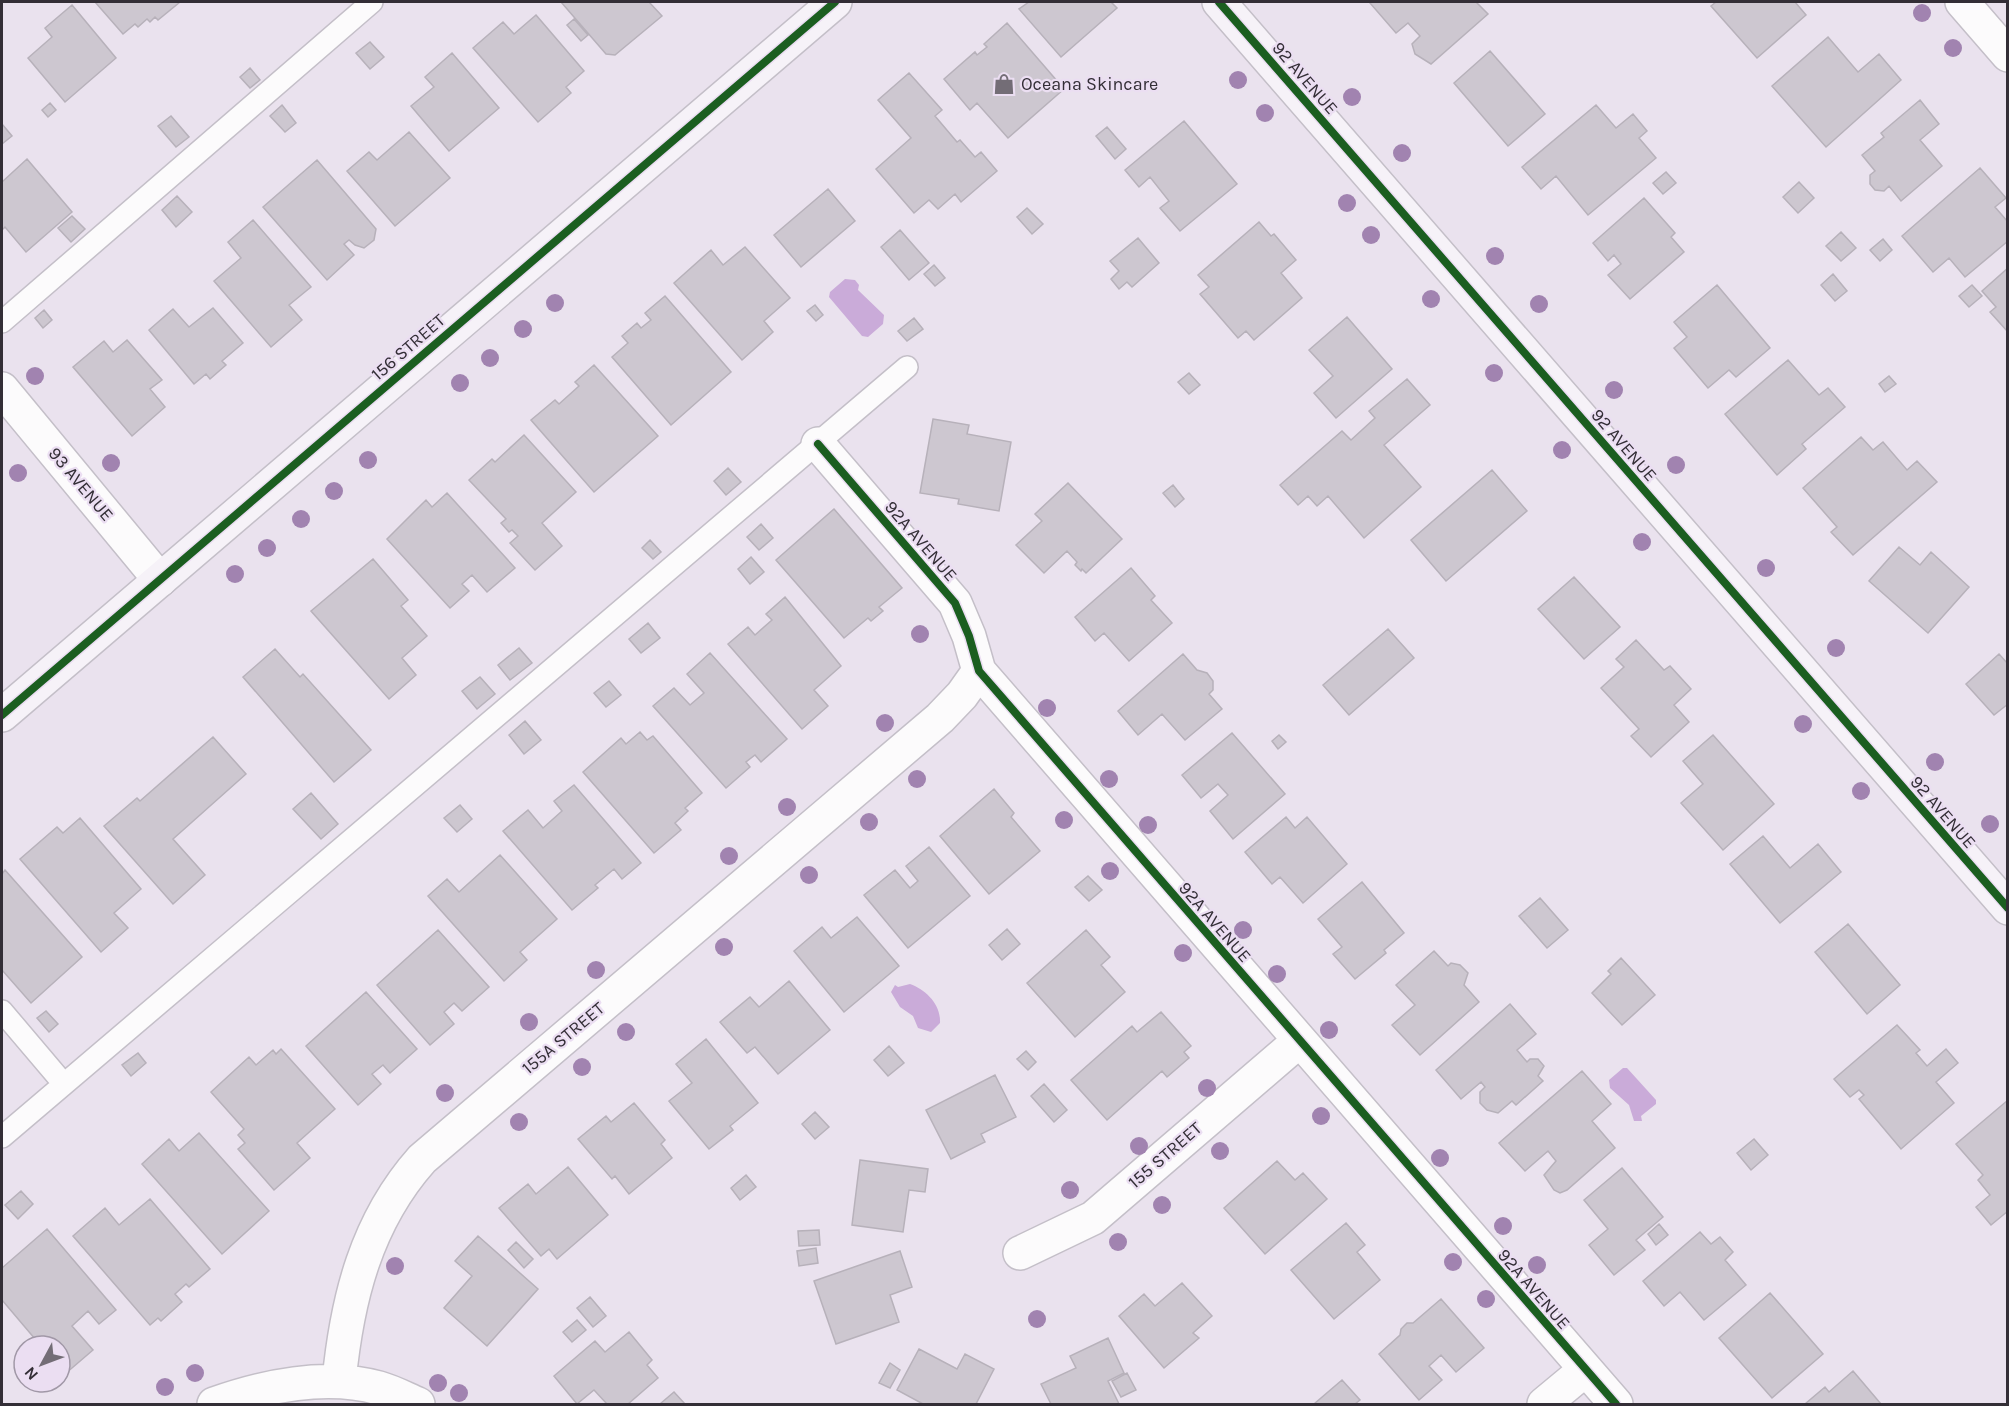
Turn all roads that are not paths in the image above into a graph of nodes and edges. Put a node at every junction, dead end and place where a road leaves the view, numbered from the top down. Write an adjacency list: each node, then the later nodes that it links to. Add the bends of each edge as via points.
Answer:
1 (372, 2): 6 (lane)
2 (835, 2): 10 (street, 156 STREET)
3 (1219, 2): 13 (street, 92 AVENUE)
4 (1962, 2): 5 (street)
5 (2007, 55)
6 (2, 322)
7 (907, 367): 9 (lane)
8 (2, 389): 10 (street, 93 AVENUE)
9 (818, 444): 11 (street, 92A AVENUE, via 955,603); 16 (lane)
10 (160, 580): 12 (street, 156 STREET)
11 (978, 671): 15 (street, 92A AVENUE); 20 (street, 155A STREET, via 940,718 422,1159 403,1180 359,1267)
12 (2, 716)
13 (2007, 908)
14 (2, 1011): 16 (lane)
15 (1299, 1041): 18 (street, 155 STREET, via 1093,1218); 19 (street, 92A AVENUE)
16 (63, 1083): 17 (lane)
17 (2, 1137)
18 (1020, 1253)
19 (1585, 1370): 23 (street); 24 (street, 92A AVENUE)
20 (339, 1381): 21 (street, via 262,1390); 22 (street, via 379,1388)
21 (214, 1404)
22 (418, 1404)
23 (1544, 1404)
24 (1616, 1404)

